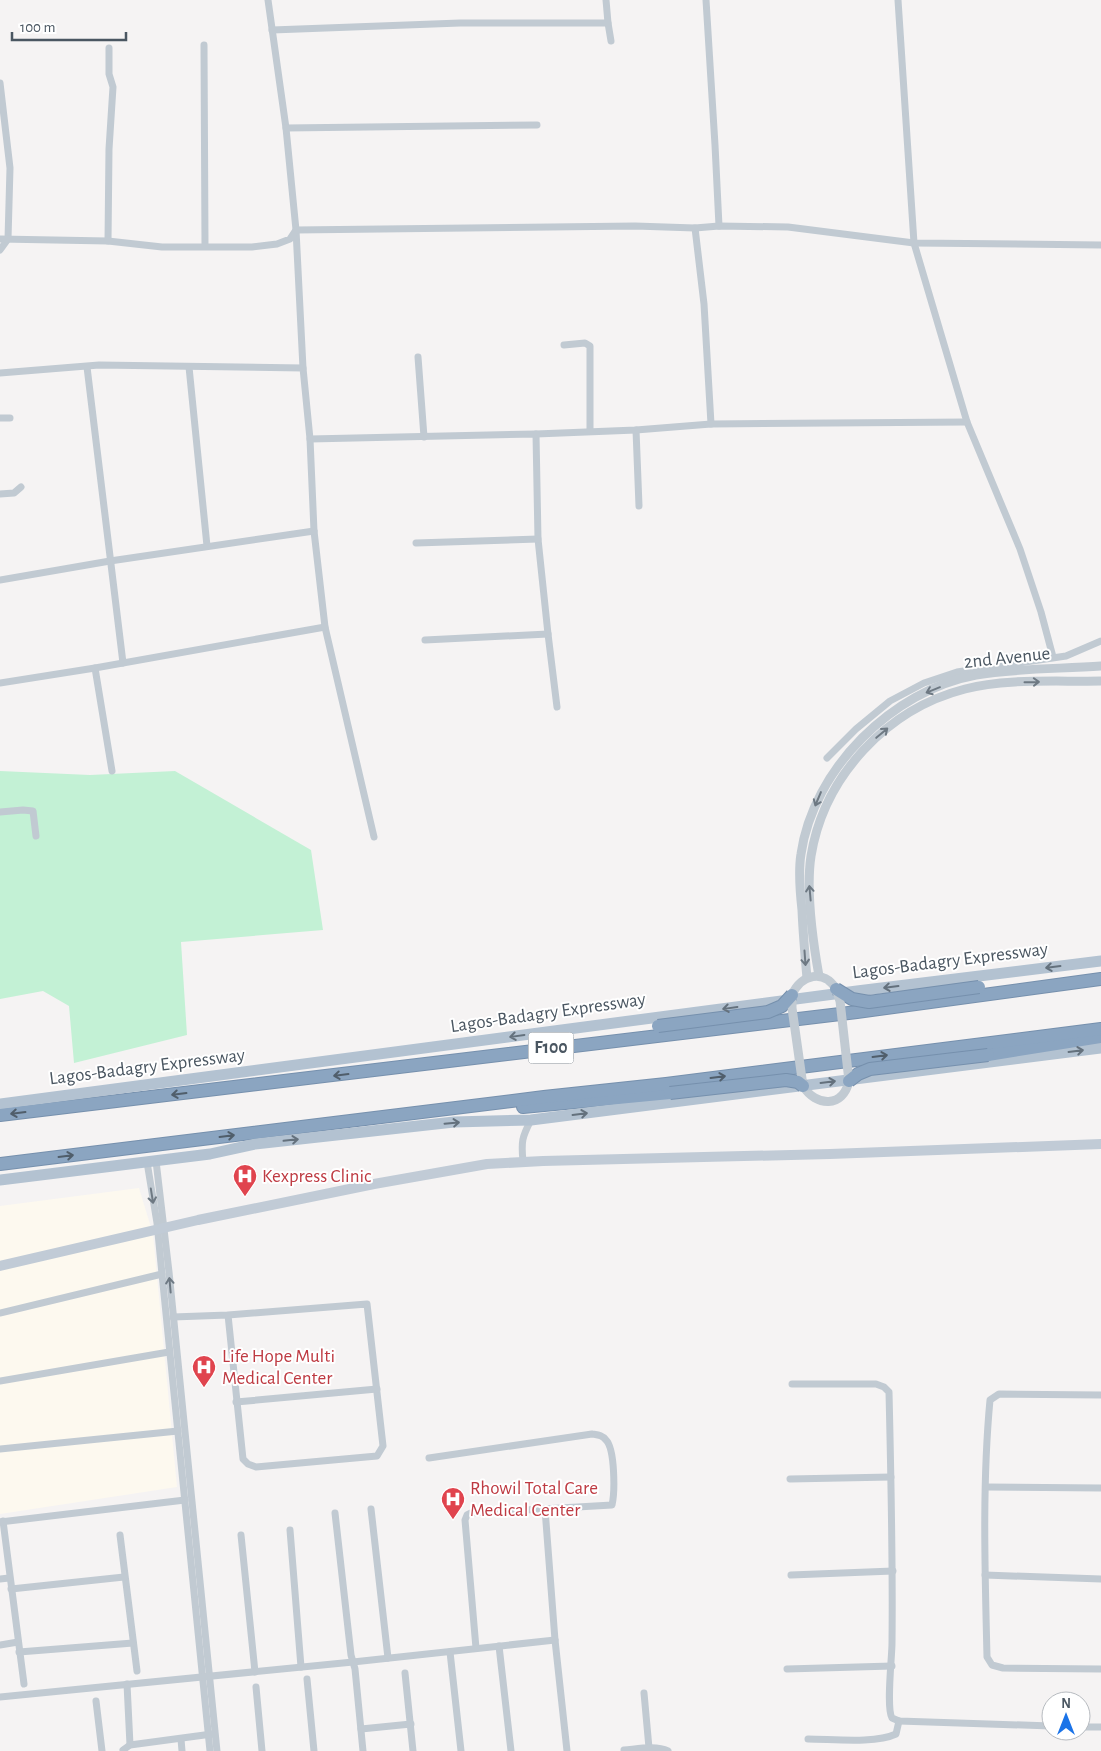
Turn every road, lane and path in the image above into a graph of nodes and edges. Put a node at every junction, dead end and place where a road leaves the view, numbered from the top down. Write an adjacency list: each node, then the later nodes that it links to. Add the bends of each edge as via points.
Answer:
1 (268, 0): 6 (street)
2 (606, 0): 5 (street)
3 (706, 0): 13 (street)
4 (898, 0): 18 (street)
5 (608, 22): 6 (street, via 460,23); 7 (street)
6 (272, 30): 12 (street)
7 (611, 41)
8 (204, 45): 20 (street)
9 (109, 48): 17 (street, via 109,74 113,87)
10 (0, 83): 16 (street, via 10,168)
11 (537, 126): 12 (street)
12 (286, 128): 15 (street)
13 (719, 226): 14 (street); 18 (street, via 788,227)
14 (695, 228): 15 (street); 31 (street, via 704,304)
15 (296, 230): 20 (street, via 290,238 277,244); 26 (street)
16 (4, 239): 17 (street); 21 (street)
17 (108, 241): 20 (street, via 162,247)
18 (914, 243): 19 (street); 30 (street)
19 (1101, 245)
20 (205, 246)
21 (0, 250)
22 (564, 345): 33 (street, via 585,343 590,346)
23 (418, 357): 35 (street)
24 (87, 367): 25 (street); 27 (street); 44 (street)
25 (189, 367): 26 (street); 43 (street)
26 (303, 368): 36 (street)
27 (0, 373)
28 (0, 418): 29 (street)
29 (10, 418)
30 (967, 422): 31 (street); 50 (street, via 1020,549)
31 (711, 424): 32 (street)
32 (636, 430): 33 (street); 39 (street)
33 (590, 431): 34 (street)
34 (536, 434): 35 (street); 41 (street)
35 (424, 437): 36 (street)
36 (310, 439): 40 (street)
37 (21, 487): 38 (street, via 14,493)
38 (0, 494)
39 (639, 506)
40 (314, 531): 43 (street); 46 (street)
41 (538, 539): 42 (street); 47 (street)
42 (416, 543)
43 (207, 546): 44 (street)
44 (110, 561): 45 (street); 51 (street)
45 (0, 580)
46 (325, 627): 51 (street); 61 (street)
47 (548, 634): 48 (street); 56 (street)
48 (425, 640)
49 (1101, 641): 50 (street, via 1072,654)
50 (1053, 658): 57 (street, via 957,672 924,683 890,701)
51 (123, 663): 53 (street)
52 (1101, 666): 65 (street, 2nd Avenue, one-way to 65, via 975,675 927,691 876,724 844,758 822,790 809,822 801,853 800,882)
53 (95, 668): 55 (street); 58 (street)
54 (1101, 681): 64 (street, 2nd Avenue, one-way to 54, via 809,883 811,856 830,799 848,768 867,746 892,724 942,695 992,684)
55 (0, 683)
56 (557, 707)
57 (827, 758)
58 (112, 771)
59 (0, 812): 60 (street, via 33,811)
60 (36, 836)
61 (374, 837)
62 (1101, 961): 75 (main road, Lagos-Badagry Expressway, one-way to 75)
63 (1101, 972): 67 (highway, bridge, via 869,1002 852,998)
64 (819, 976): 65 (street); 67 (street, via 829,980)
65 (807, 978): 68 (street, via 798,984)
66 (1101, 979): 72 (highway, Lagos-Badagry Expressway / F100)
67 (836, 989): 73 (street, bridge)
68 (792, 995): 72 (highway, bridge, via 782,1006 768,1012 536,1043); 74 (street, bridge)
69 (1101, 1029): 77 (highway, one-way to 69)
70 (1101, 1037): 73 (highway, bridge, via 870,1069)
71 (1101, 1048): 78 (main road, one-way to 71)
72 (368, 1072): 76 (highway, Lagos-Badagry Expressway / F100, one-way to 76)
73 (849, 1081): 74 (street, via 844,1093 829,1102 815,1099)
74 (803, 1086): 77 (highway, bridge, via 786,1080 545,1106)
75 (0, 1104)
76 (0, 1115)
77 (391, 1116): 83 (highway, one-way to 77)
78 (531, 1120): 81 (street, via 521,1144); 82 (main road, one-way to 78, via 264,1143 454,1122)
79 (1101, 1140): 81 (main road)
80 (1101, 1144): 81 (main road, via 855,1153)
81 (522, 1158): 85 (main road, via 487,1159 402,1173 197,1214)
82 (151, 1162): 84 (main road); 85 (street)
83 (0, 1164)
84 (0, 1180)
85 (160, 1226): 86 (main road); 87 (main road); 88 (street); 91 (street, one-way to 85)
86 (0, 1259)
87 (0, 1266)
88 (162, 1274): 89 (street); 92 (street)
89 (0, 1314)
90 (228, 1315): 91 (street); 95 (street, via 367,1304); 97 (street)
91 (174, 1317): 138 (street)
92 (169, 1352): 93 (street); 98 (street)
93 (0, 1381)
94 (792, 1384): 101 (street, via 876,1384 884,1387 889,1392)
95 (377, 1389): 97 (street); 97 (street, via 383,1446 377,1456 256,1467 248,1464 243,1459)
96 (1101, 1395): 103 (street, via 999,1394 990,1400)
97 (236, 1402)
98 (178, 1431): 99 (street); 105 (street)
99 (0, 1448)
100 (429, 1458): 107 (street, via 592,1434 608,1441 615,1484 612,1505)
101 (892, 1476): 102 (street); 113 (street)
102 (790, 1479)
103 (986, 1487): 104 (street); 115 (street)
104 (1101, 1488)
105 (185, 1500): 109 (street); 138 (street)
106 (371, 1509): 129 (street)
107 (545, 1509): 121 (street); 126 (street, via 466,1515)
108 (335, 1513): 130 (street)
109 (1, 1521): 117 (street)
110 (290, 1530): 132 (street)
111 (240, 1534): 136 (street)
112 (120, 1535): 116 (street)
113 (893, 1571): 114 (street); 131 (street)
114 (791, 1575)
115 (985, 1575): 118 (street); 134 (street, via 987,1657 992,1665 1003,1668)
116 (124, 1577): 120 (street); 123 (street)
117 (9, 1578): 119 (street); 120 (street)
118 (1101, 1578)
119 (0, 1579)
120 (11, 1589): 122 (street)
121 (555, 1640): 125 (street); 167 (street)
122 (18, 1642): 124 (street); 127 (street)
123 (133, 1643): 127 (street); 135 (street)
124 (0, 1645)
125 (499, 1646): 126 (street); 166 (street)
126 (476, 1648): 128 (street)
127 (20, 1652): 140 (street)
128 (450, 1652): 129 (street); 165 (street)
129 (388, 1658): 130 (street)
130 (353, 1662): 132 (street); 149 (street)
131 (892, 1666): 133 (street); 146 (street, via 890,1715)
132 (301, 1667): 136 (street)
133 (787, 1669)
134 (1101, 1669)
135 (137, 1671)
136 (255, 1672): 138 (street)
137 (405, 1673): 147 (street)
138 (206, 1676): 141 (street); 150 (street)
139 (307, 1679): 162 (street)
140 (24, 1684)
141 (127, 1684): 144 (street); 153 (street)
142 (256, 1687): 161 (street)
143 (644, 1693): 154 (street)
144 (0, 1697)
145 (96, 1701): 157 (street)
146 (899, 1721): 148 (street); 152 (street, via 896,1734 888,1738)
147 (411, 1724): 149 (street); 164 (street)
148 (1041, 1726)
149 (361, 1729): 163 (street)
150 (211, 1735): 151 (street); 159 (street); 160 (street)
151 (181, 1739): 153 (street); 158 (street)
152 (808, 1739)
153 (130, 1745): 155 (street)
154 (649, 1748): 156 (street); 168 (street)
155 (123, 1750)
156 (624, 1750)
157 (102, 1751)
158 (182, 1751)
159 (210, 1751)
160 (217, 1751)
161 (262, 1751)
162 (314, 1751)
163 (363, 1751)
164 (413, 1751)
165 (461, 1751)
166 (511, 1751)
167 (566, 1751)
168 (668, 1751)

